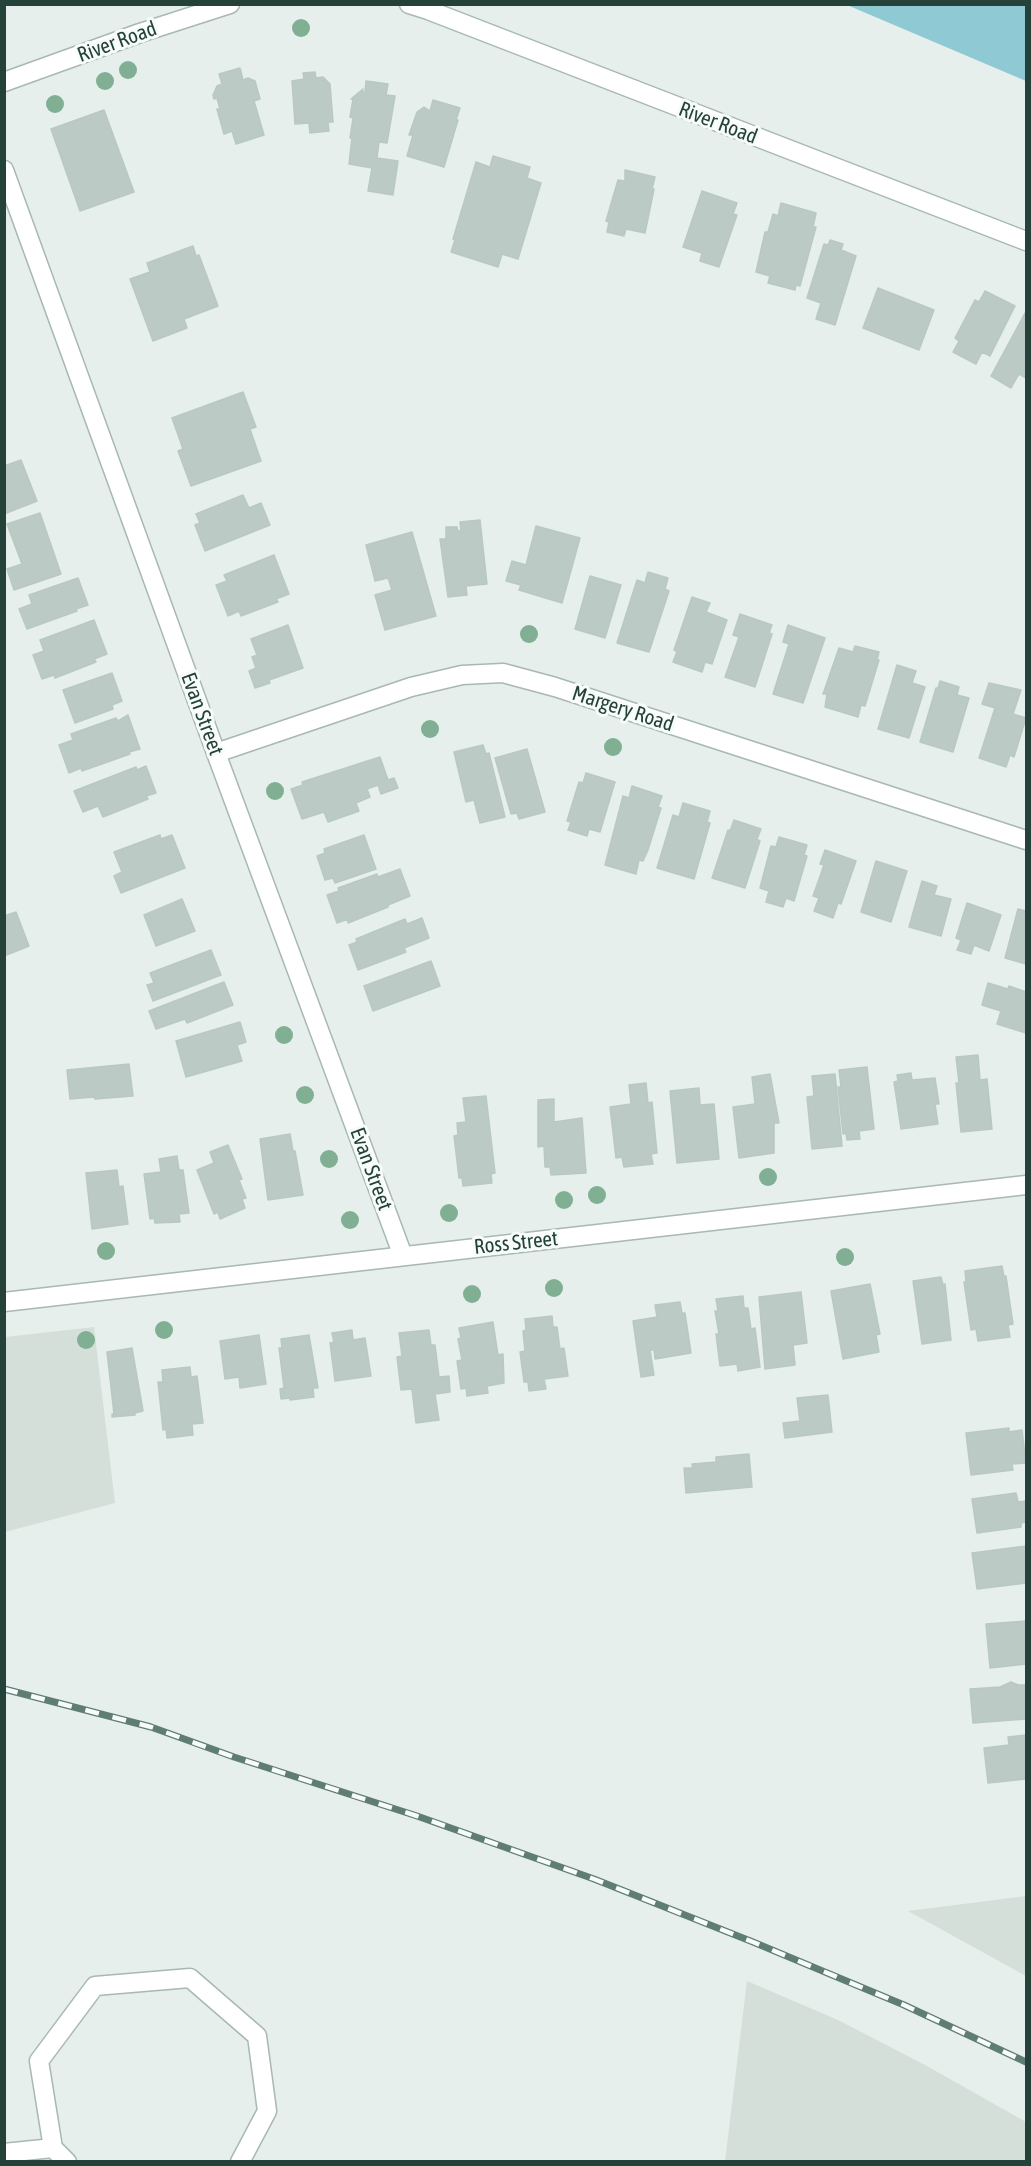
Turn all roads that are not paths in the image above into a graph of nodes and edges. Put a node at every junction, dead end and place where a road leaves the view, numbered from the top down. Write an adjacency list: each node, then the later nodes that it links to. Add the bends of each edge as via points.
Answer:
1 (230, 4): 3 (street, River Road)
2 (409, 4): 5 (street, River Road)
3 (4, 82)
4 (4, 170): 6 (street, Evan Street)
5 (1026, 241)
6 (216, 753): 7 (street, Margery Road, via 411,687 462,675 503,673); 9 (street, Evan Street)
7 (1026, 840)
8 (1026, 1185): 9 (street, Ross Street)
9 (403, 1256): 10 (street, Ross Street)
10 (4, 1302)
11 (53, 2148): 12 (street); 13 (street); 14 (street, via 39,2061 95,1986 190,1978 257,2036 267,2111)
12 (4, 2153)
13 (67, 2162)
14 (240, 2162)

